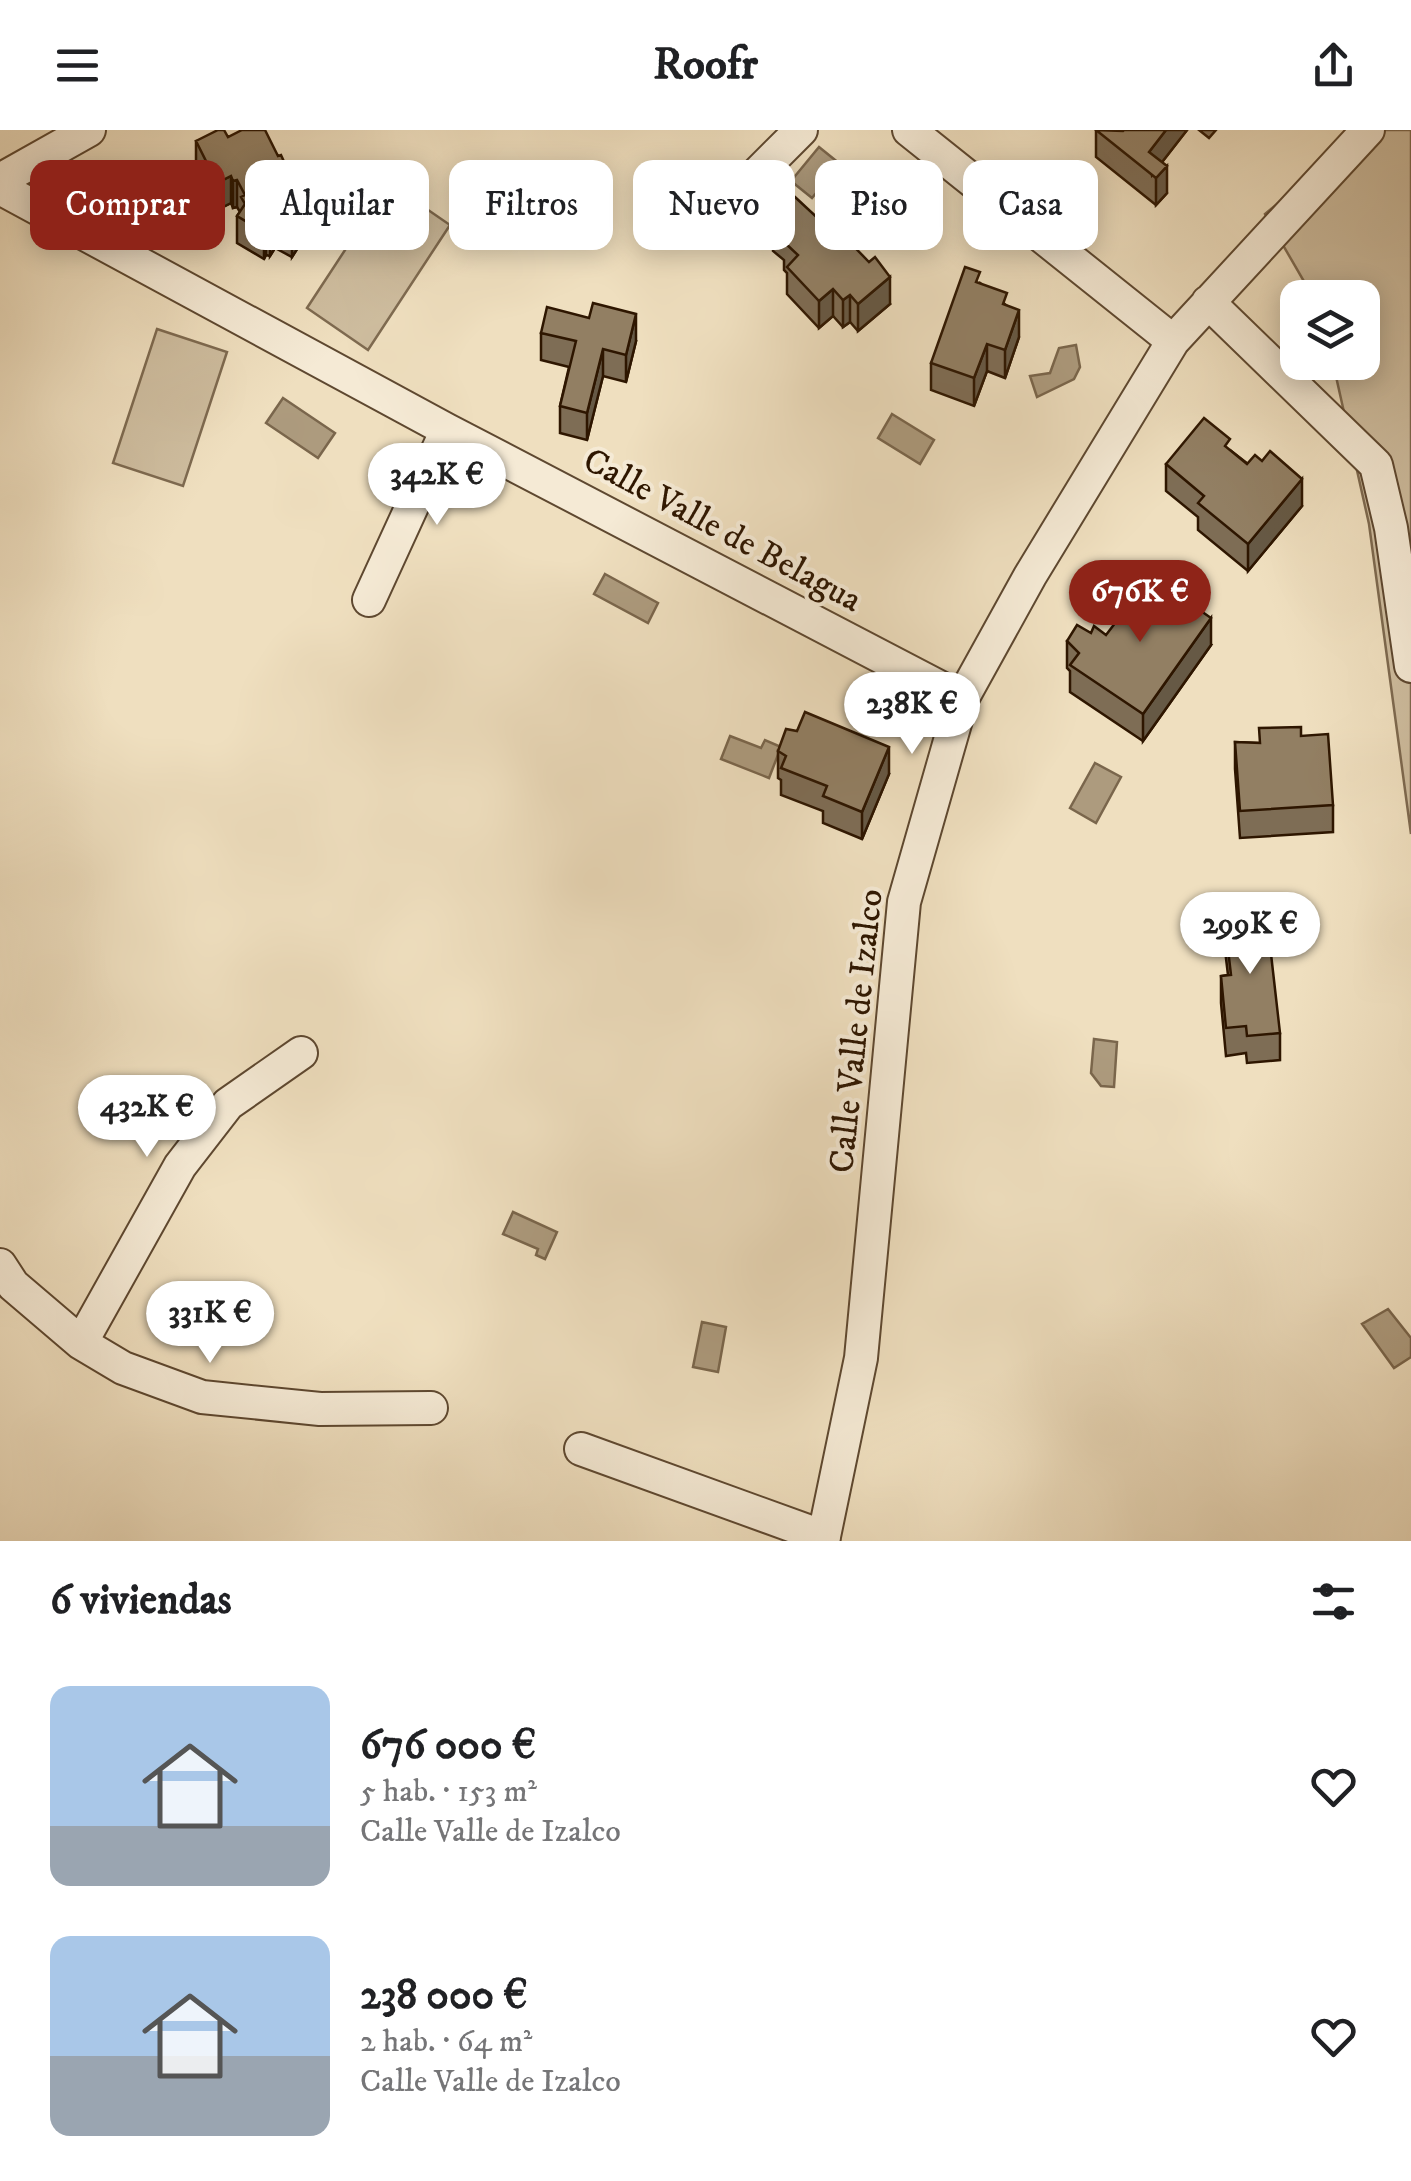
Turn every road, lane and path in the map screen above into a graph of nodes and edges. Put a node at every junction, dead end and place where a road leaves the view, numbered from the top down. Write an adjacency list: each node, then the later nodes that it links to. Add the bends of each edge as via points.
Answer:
1 (89, 130): 6 (street)
2 (801, 130): 5 (street)
3 (909, 130): 9 (street)
4 (1368, 130): 8 (street, Calle Valle de Izalco)
5 (771, 160)
6 (0, 180)
7 (0, 188): 10 (street, Calle Valle de Belagua)
8 (1208, 302): 9 (street, Calle Valle de Izalco); 12 (street, via 1376,464)
9 (1174, 341): 13 (street, Calle Valle de Izalco)
10 (447, 430): 11 (street); 13 (street, Calle Valle de Belagua)
11 (369, 600)
12 (1411, 666)
13 (962, 698): 19 (street, Calle Valle de Izalco, via 904,902 861,1358)
14 (301, 1053): 16 (street, via 228,1104 180,1166)
15 (0, 1265): 16 (street, via 13,1285)
16 (81, 1343): 17 (street, via 123,1368 202,1396 320,1409)
17 (432, 1408)
18 (581, 1449): 19 (street, Calle Valle de Izalco)
19 (824, 1539)

